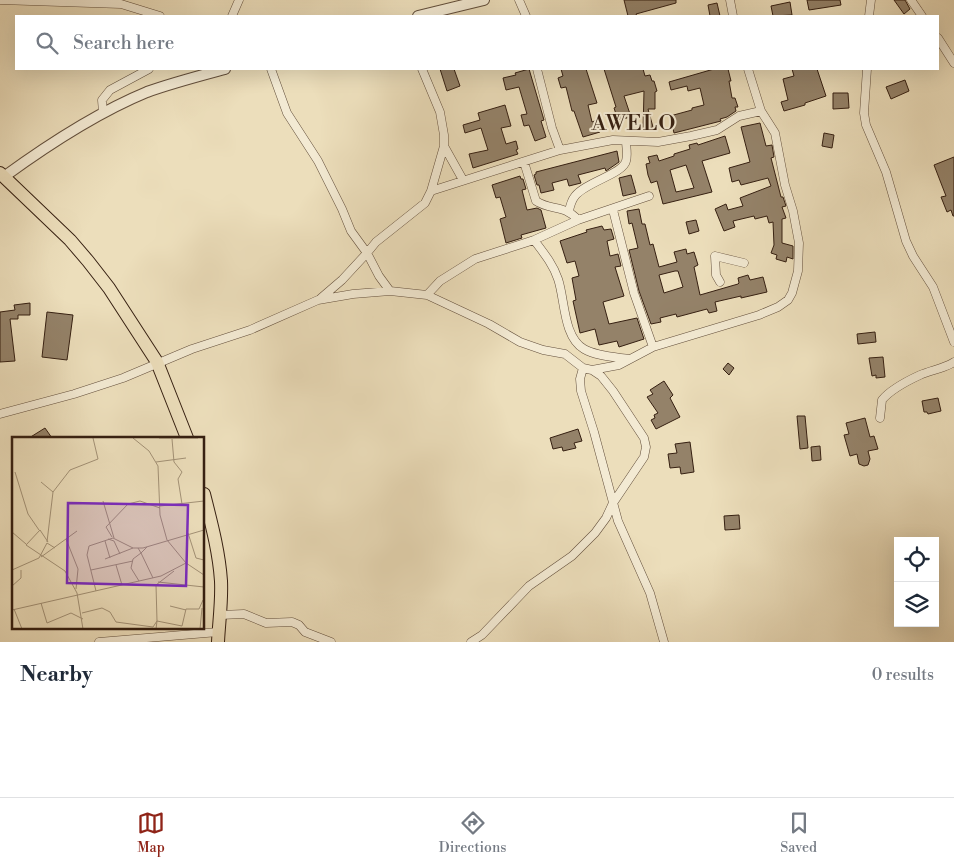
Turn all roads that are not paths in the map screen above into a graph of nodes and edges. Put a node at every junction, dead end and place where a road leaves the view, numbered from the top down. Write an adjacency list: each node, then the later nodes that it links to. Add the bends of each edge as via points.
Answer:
1 (0, 0): 8 (street, via 121,4)
2 (239, 0): 9 (street)
3 (484, 0): 10 (street)
4 (519, 0): 11 (street)
5 (730, 0): 12 (street)
6 (871, 0): 13 (street)
7 (911, 0): 14 (street)
8 (157, 15)
9 (232, 15)
10 (422, 15)
11 (526, 15)
12 (733, 15)
13 (870, 15)
14 (921, 15)
15 (939, 40): 16 (street)
16 (954, 63)
17 (147, 70): 25 (street, via 110,90 102,100)
18 (222, 70): 25 (street, via 148,92)
19 (271, 70): 38 (street, via 290,119 318,161 351,231)
20 (422, 70): 27 (street, via 440,112)
21 (537, 70): 28 (street)
22 (748, 70): 24 (street)
23 (867, 70): 44 (street, via 866,125 886,172 906,241 933,288)
24 (761, 111): 26 (street, via 739,116 717,130 702,134 658,142); 45 (street, via 775,133 797,228 800,262 792,293 783,304 759,315)
25 (103, 113): 30 (street)
26 (626, 141): 28 (street); 35 (street, via 626,162 622,167 616,173 586,186 573,199)
27 (444, 146): 31 (street); 32 (street)
28 (560, 150): 29 (street)
29 (524, 162): 31 (street); 35 (street, via 536,201)
30 (2, 175): 47 (main road, via 88,261)
31 (463, 180): 32 (street)
32 (431, 191): 38 (street, via 425,203)
33 (649, 196): 34 (street)
34 (614, 210): 36 (street); 45 (street, via 634,293)
35 (569, 211): 36 (street)
36 (578, 220): 37 (street)
37 (534, 240): 42 (street, via 469,262 440,281); 46 (street, via 558,279 568,323 578,344 586,350)
38 (367, 253): 41 (street); 43 (street)
39 (744, 263): 40 (street, via 715,256 716,275)
40 (720, 282)
41 (390, 291): 42 (street); 43 (street)
42 (427, 295): 49 (street, via 520,342 565,354)
43 (318, 300): 47 (street, via 250,330)
44 (954, 342)
45 (653, 347): 46 (street)
46 (629, 359): 50 (street, via 610,368)
47 (158, 362): 51 (street, via 123,378); 53 (main road)
48 (954, 362): 52 (street, via 919,375 892,391 882,400)
49 (583, 368): 50 (street); 55 (street, via 581,392)
50 (592, 370): 55 (street, via 613,391 646,444 644,457)
51 (0, 414)
52 (880, 418)
53 (187, 437)
54 (205, 499): 56 (main road, via 221,581)
55 (613, 503): 60 (street, via 599,528 572,556 529,586); 61 (street, via 622,534 650,593)
56 (220, 615): 57 (main road); 59 (street, via 244,614 266,623 292,622 305,632)
57 (218, 637): 58 (street)
58 (99, 642)
59 (331, 642)
60 (472, 642)
61 (664, 642)

